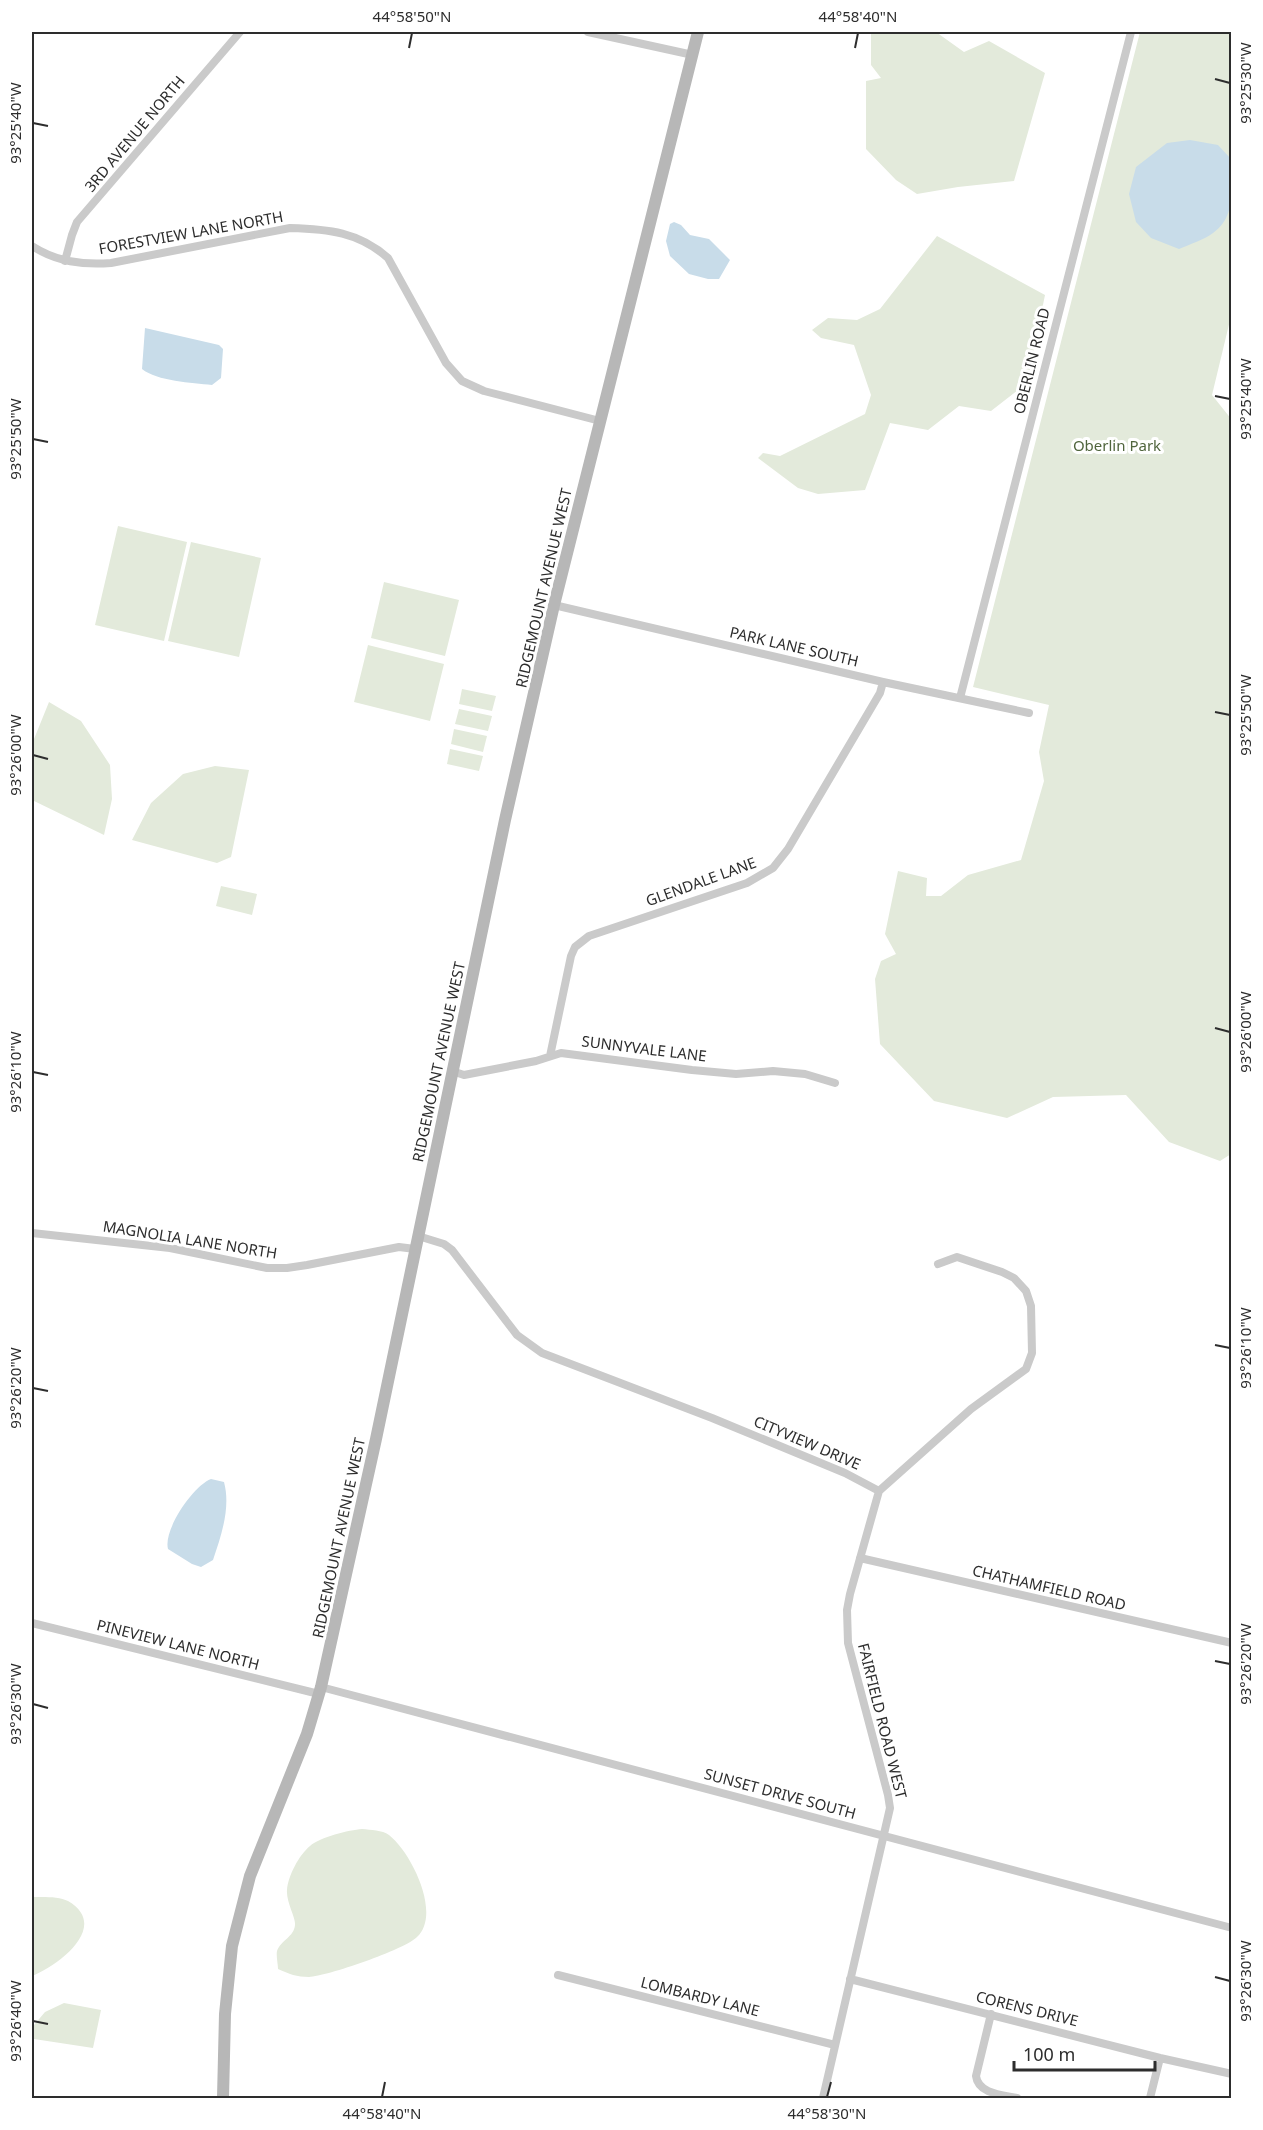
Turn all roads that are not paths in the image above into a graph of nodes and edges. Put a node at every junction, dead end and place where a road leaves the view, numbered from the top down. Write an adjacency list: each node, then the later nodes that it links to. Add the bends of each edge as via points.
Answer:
1 (240, 32): 7 (street, 3RD AVENUE NORTH, via 77,222)
2 (588, 32): 5 (street)
3 (699, 32): 5 (street, RIDGEMOUNT AVENUE WEST)
4 (1131, 32): 11 (street, OBERLIN ROAD)
5 (693, 55): 8 (street, RIDGEMOUNT AVENUE WEST)
6 (32, 246): 7 (street, FORESTVIEW LANE NORTH)
7 (65, 261): 8 (street, FORESTVIEW LANE NORTH, via 111,263 290,228 359,237 377,247 398,271 446,363 462,381 484,391)
8 (600, 421): 9 (street, RIDGEMOUNT AVENUE WEST)
9 (554, 605): 10 (street, PARK LANE SOUTH); 14 (street, RIDGEMOUNT AVENUE WEST)
10 (883, 682): 11 (street, PARK LANE SOUTH); 13 (street, GLENDALE LANE, via 817,802 773,868 747,883 589,936 575,947)
11 (960, 698): 12 (street, PARK LANE SOUTH)
12 (1029, 713)
13 (550, 1056): 14 (street, SUNNYVALE LANE, via 464,1076); 15 (street, SUNNYVALE LANE, via 574,1054 736,1074 805,1074)
14 (452, 1071): 17 (street, RIDGEMOUNT AVENUE WEST)
15 (835, 1083)
16 (32, 1233): 18 (street, MAGNOLIA LANE NORTH, via 170,1248 267,1268 399,1247)
17 (418, 1236): 18 (street, RIDGEMOUNT AVENUE WEST); 20 (street, CITYVIEW DRIVE, via 452,1250 517,1335 542,1353 733,1426)
18 (415, 1249): 24 (street, RIDGEMOUNT AVENUE WEST)
19 (938, 1264): 20 (street, via 957,1257 1014,1278 1026,1291 1031,1306 1032,1353 1026,1369 971,1409)
20 (879, 1491): 21 (street, FAIRFIELD ROAD WEST)
21 (860, 1558): 23 (street, CHATHAMFIELD ROAD); 25 (street, FAIRFIELD ROAD WEST, via 847,1610 848,1643 888,1795 890,1808)
22 (32, 1623): 24 (street, PINEVIEW LANE NORTH)
23 (1232, 1643)
24 (320, 1691): 25 (street, SUNSET DRIVE SOUTH); 33 (street, RIDGEMOUNT AVENUE WEST, via 307,1734 250,1876 238,1919 227,1981)
25 (883, 1835): 26 (street, SUNSET DRIVE SOUTH); 28 (street, FAIRFIELD ROAD WEST)
26 (1232, 1928)
27 (558, 1975): 30 (street, LOMBARDY LANE)
28 (850, 1979): 29 (street, CORENS DRIVE); 30 (street, FAIRFIELD ROAD WEST)
29 (991, 2014): 31 (street, CORENS DRIVE); 35 (street, via 977,2082 984,2090)
30 (835, 2045): 34 (street, FAIRFIELD ROAD WEST)
31 (1160, 2058): 32 (street, CORENS DRIVE); 36 (street)
32 (1232, 2074)
33 (223, 2098)
34 (823, 2098)
35 (1017, 2098)
36 (1150, 2098)

